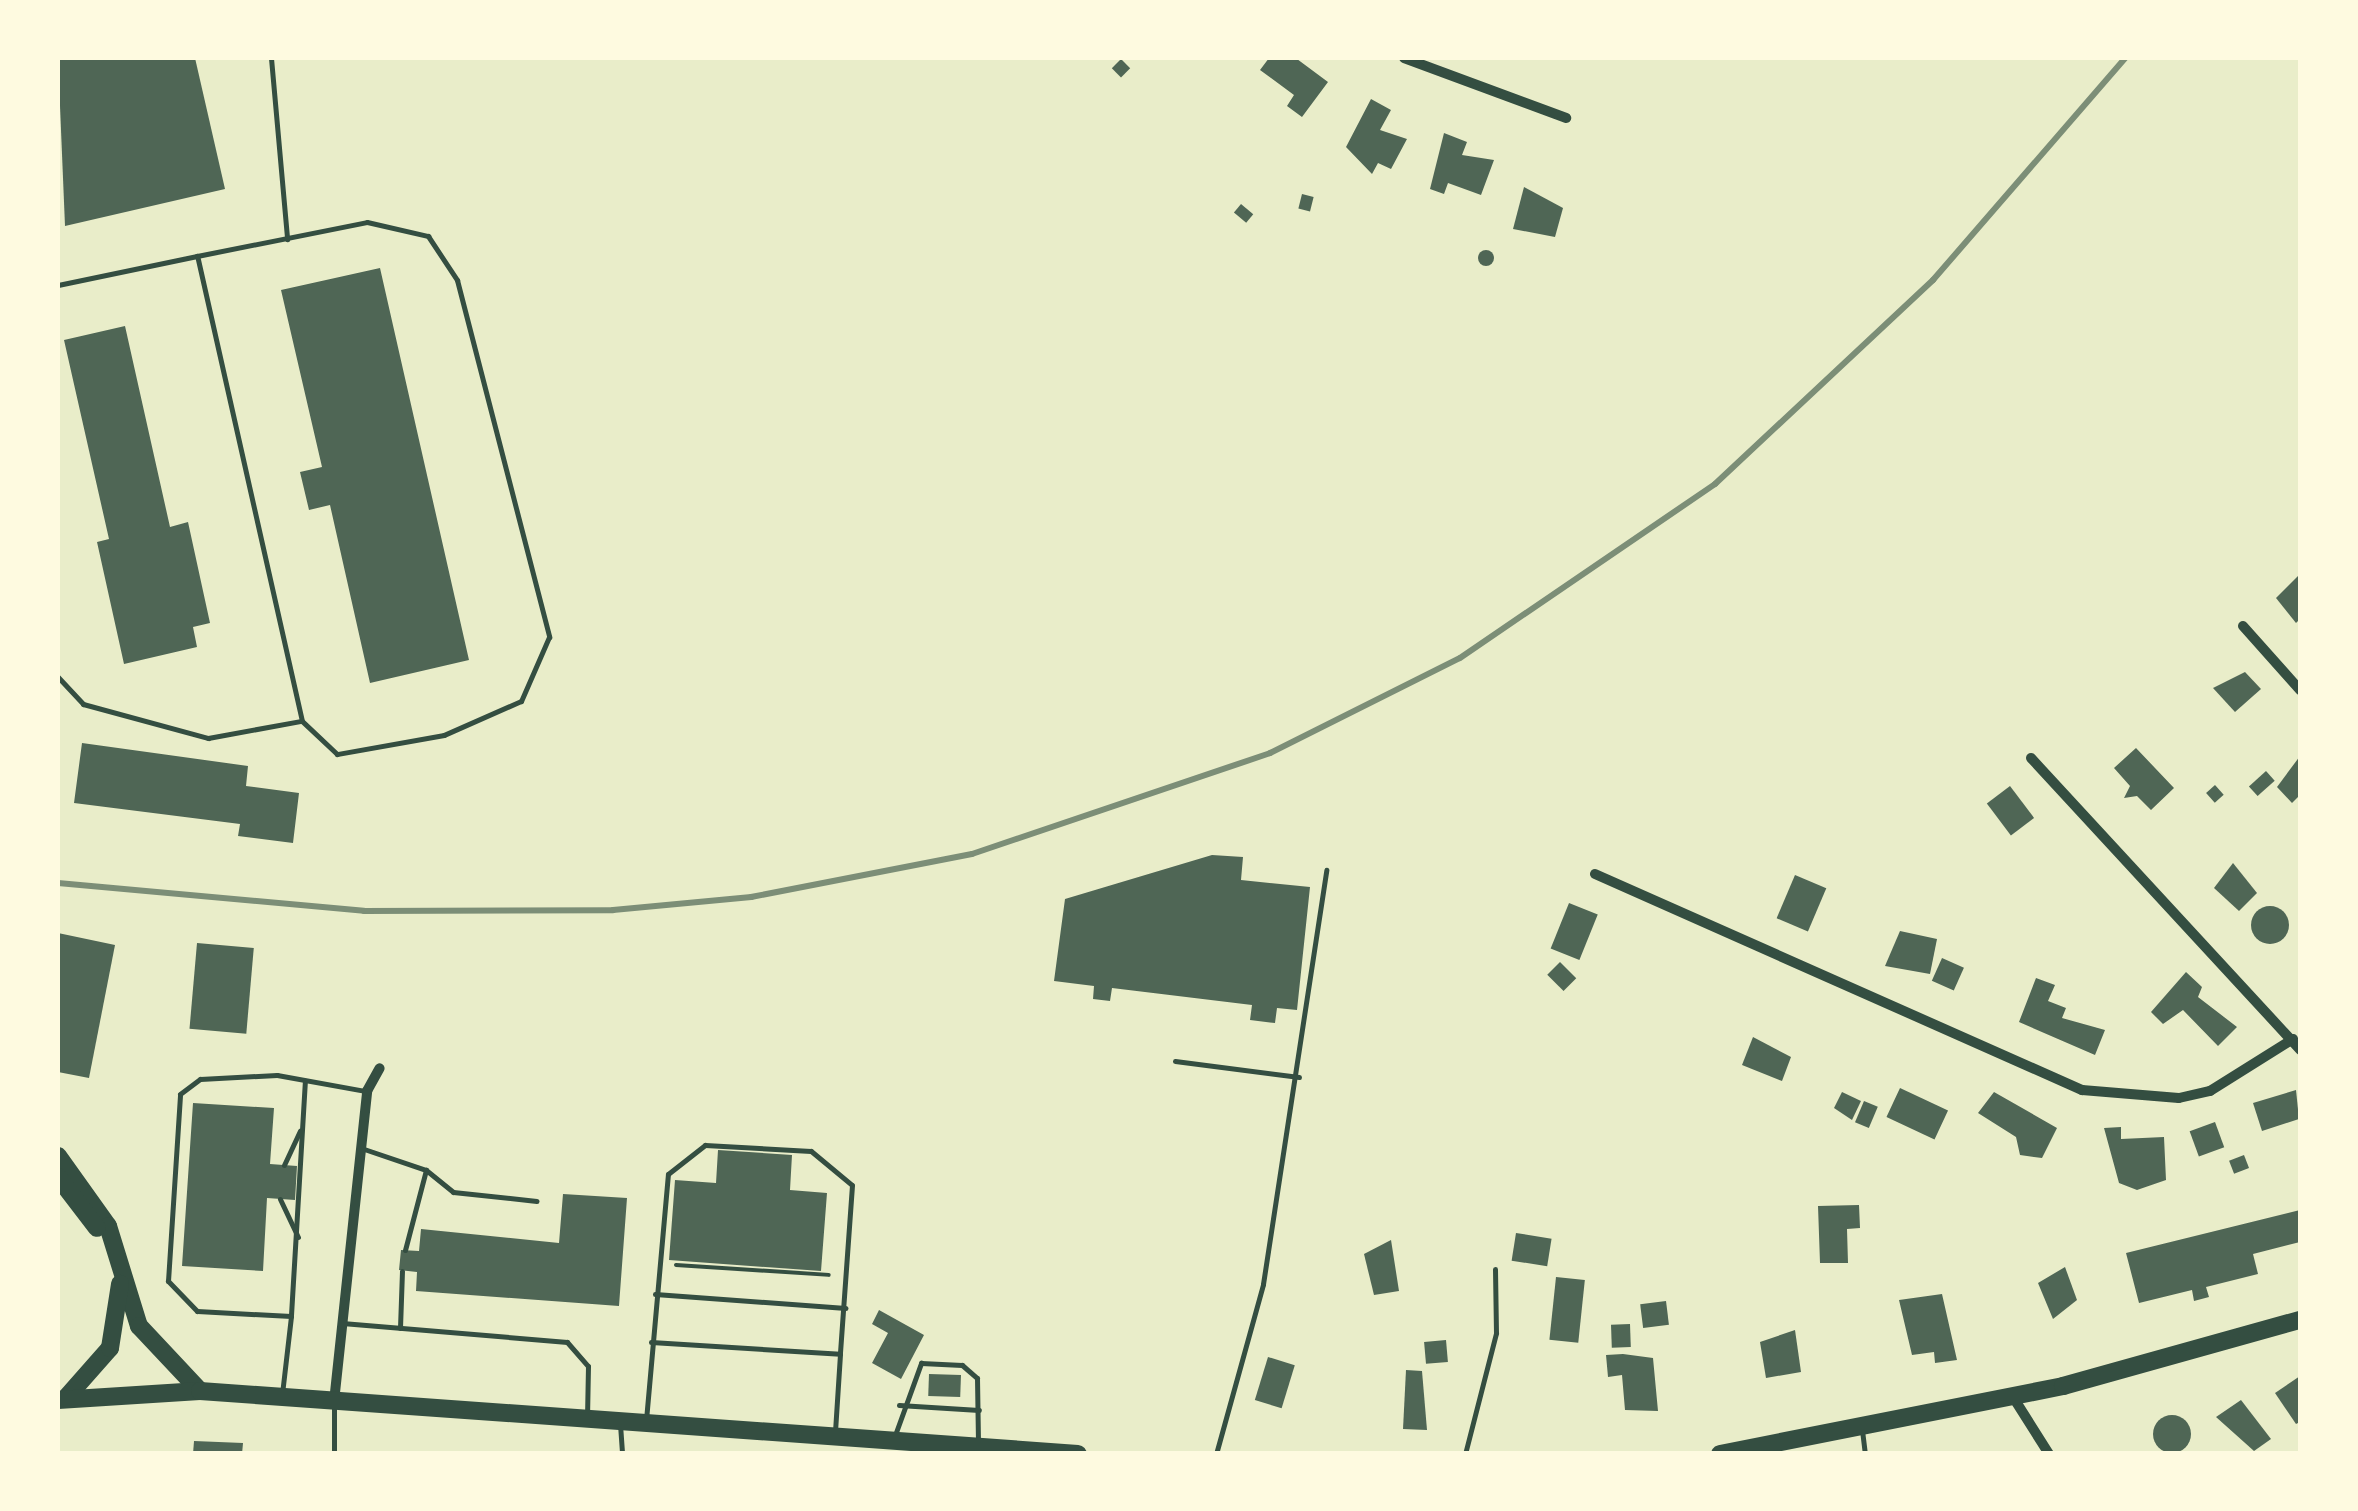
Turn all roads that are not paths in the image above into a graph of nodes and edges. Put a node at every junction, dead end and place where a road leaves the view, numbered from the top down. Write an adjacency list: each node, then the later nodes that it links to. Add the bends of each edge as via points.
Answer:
1 (271, 58): 4 (lane)
2 (1404, 58): 3 (street)
3 (1566, 118)
4 (287, 238): 5 (lane); 10 (lane, via 367,222 428,236 457,280 548,637 521,701 444,735 337,754)
5 (197, 256): 6 (lane); 10 (lane)
6 (58, 284)
7 (2243, 626): 9 (street)
8 (58, 677): 10 (lane, via 83,704 208,738)
9 (2300, 690)
10 (302, 721)
11 (2032, 758): 14 (street)
12 (1326, 870): 18 (lane)
13 (1595, 874): 14 (street, via 2082,1090 2178,1098 2210,1091)
14 (2293, 1039): 15 (street)
15 (2300, 1050)
16 (1175, 1061): 18 (lane)
17 (380, 1068): 20 (street)
18 (1299, 1078): 61 (lane, via 1256,1322)
19 (305, 1080): 20 (lane); 21 (lane); 35 (lane, via 186,1087 170,1220 168,1281 182,1304)
20 (367, 1091): 22 (street)
21 (301, 1128): 24 (lane); 29 (lane)
22 (361, 1148): 25 (lane); 37 (street)
23 (58, 1156): 41 (highway, via 108,1226 139,1326)
24 (284, 1166)
25 (426, 1170): 28 (lane, via 453,1192); 30 (lane)
26 (58, 1176): 44 (highway, via 98,1229 122,1292 110,1348)
27 (280, 1199): 29 (lane)
28 (537, 1201)
29 (298, 1237): 35 (lane)
30 (405, 1250)
31 (1495, 1269): 62 (lane, via 1496,1333)
32 (402, 1270): 38 (lane)
33 (655, 1294): 34 (lane); 34 (lane, via 668,1174 685,1153 706,1144 794,1150 837,1165 852,1184); 39 (lane)
34 (845, 1308): 40 (lane)
35 (291, 1316): 42 (lane, via 292,1364)
36 (2300, 1320): 43 (highway)
37 (342, 1323): 38 (lane); 45 (street)
38 (400, 1328): 48 (lane, via 567,1342 588,1366)
39 (651, 1342): 40 (lane); 50 (lane)
40 (840, 1354): 52 (lane)
41 (200, 1391): 42 (highway); 44 (highway)
42 (280, 1397): 45 (highway)
43 (2013, 1398): 51 (highway); 65 (street)
44 (60, 1401)
45 (334, 1402): 48 (highway); 58 (lane)
46 (899, 1405): 47 (lane); 47 (lane, via 921,1363 962,1365 978,1378); 53 (lane)
47 (978, 1410): 56 (lane)
48 (587, 1419): 49 (highway)
49 (620, 1421): 50 (highway); 59 (lane)
50 (645, 1423): 54 (highway)
51 (1862, 1428): 63 (highway); 64 (lane)
52 (834, 1438): 54 (highway); 55 (highway)
53 (894, 1441): 55 (highway); 57 (highway)
54 (814, 1445)
55 (864, 1446)
56 (978, 1446): 57 (highway); 60 (highway)
57 (952, 1449)
58 (334, 1454)
59 (622, 1454)
60 (1078, 1454)
61 (1216, 1454)
62 (1465, 1454)
63 (1720, 1454)
64 (1865, 1454)
65 (2049, 1454)

